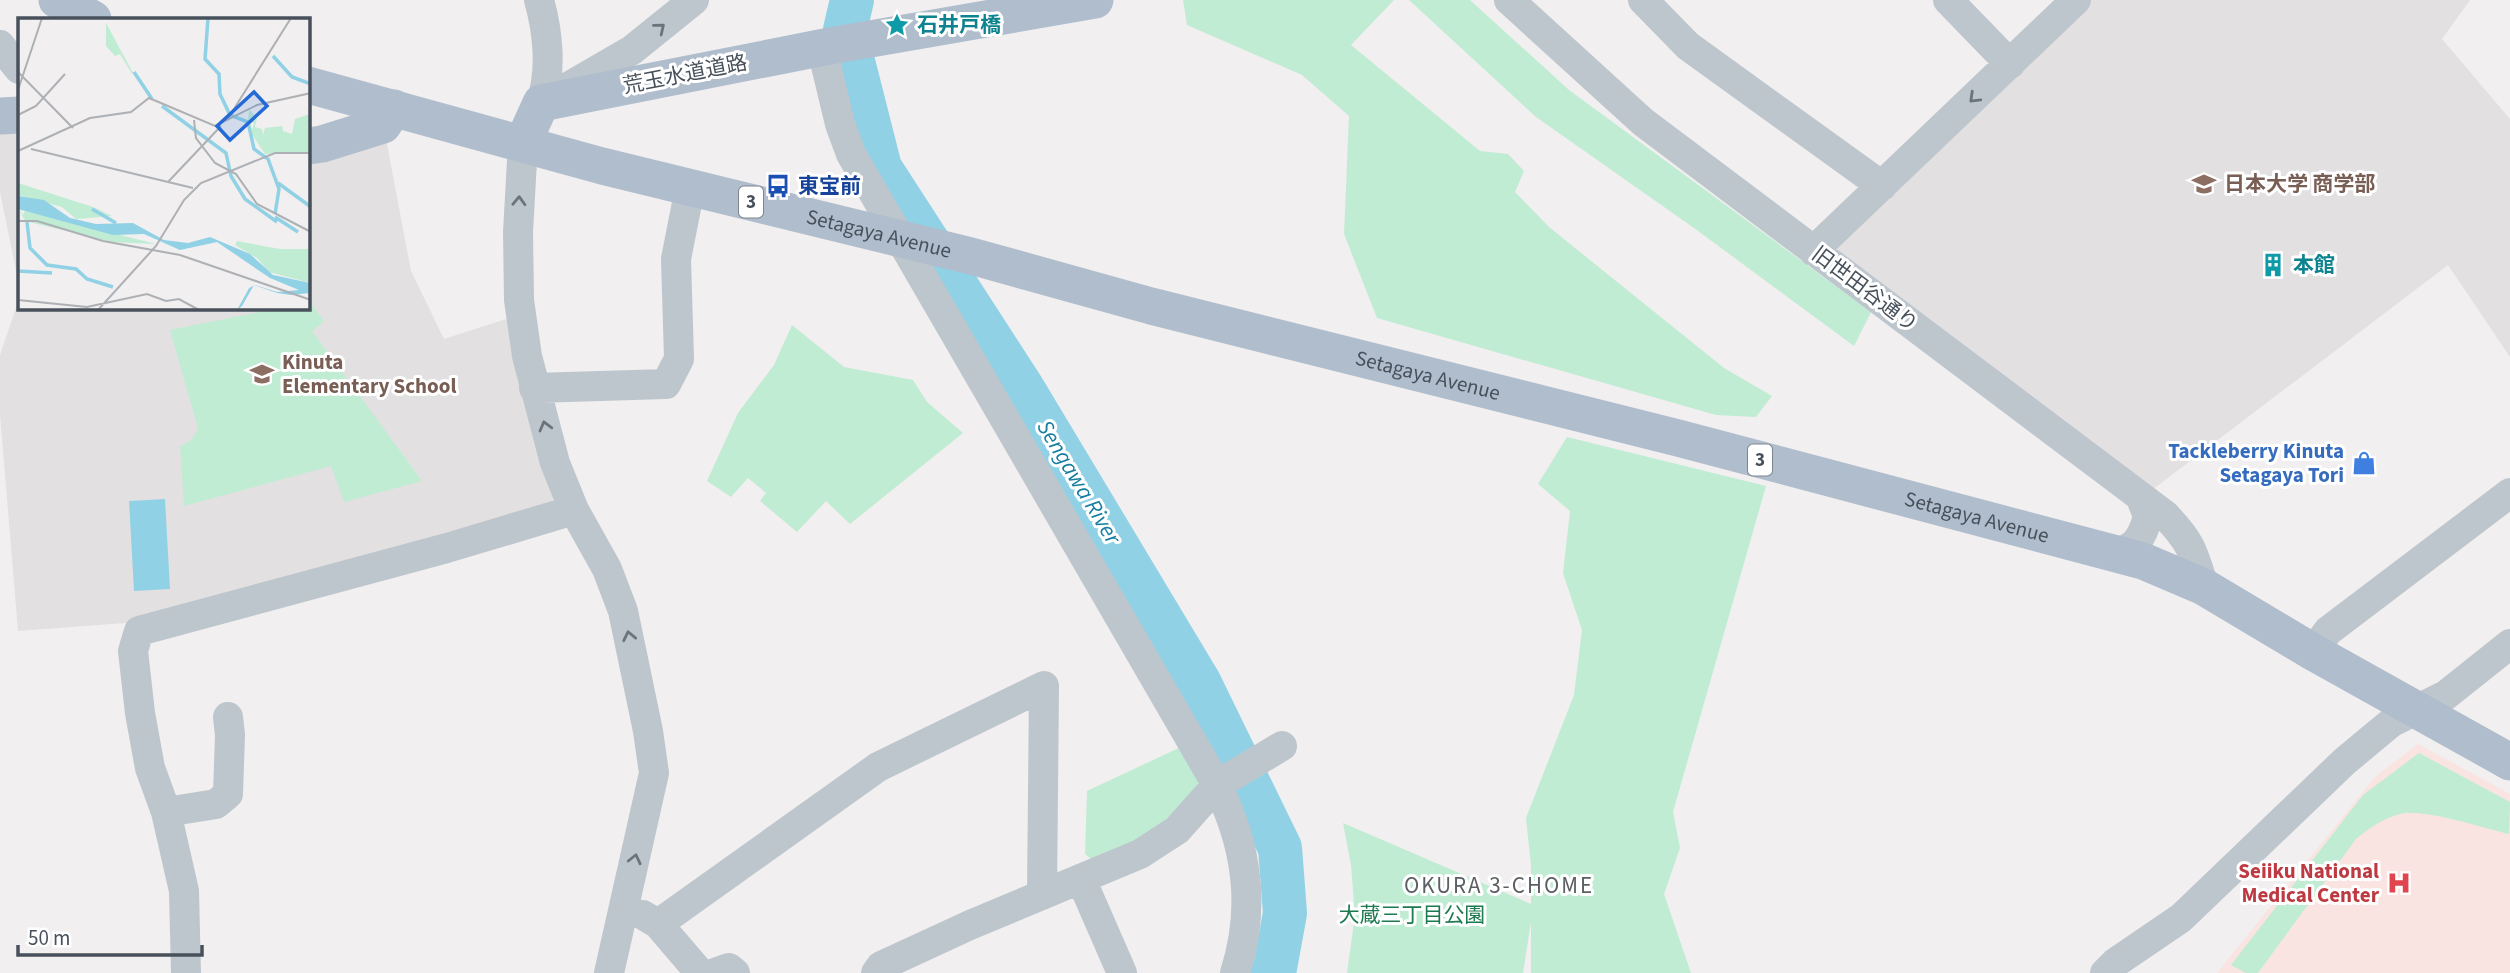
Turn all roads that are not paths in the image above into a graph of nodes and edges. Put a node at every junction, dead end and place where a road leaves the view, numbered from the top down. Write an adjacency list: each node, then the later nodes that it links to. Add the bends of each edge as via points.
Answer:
1 (57, 0): 9 (main road)
2 (539, 0): 16 (street, via 548,74)
3 (694, 0): 13 (street, one-way to 3)
4 (1096, 0): 11 (main road, 荒玉水道道路)
5 (1509, 0): 25 (street, 旧世田谷通り, via 1643,122)
6 (1643, 0): 22 (street, via 1688,46)
7 (1948, 0): 12 (street)
8 (2076, 0): 12 (street)
9 (91, 18)
10 (0, 44): 14 (street)
11 (826, 48): 13 (main road, 荒玉水道道路); 24 (street, via 845,139)
12 (2010, 64): 22 (street, one-way to 22)
13 (639, 66): 16 (main road, 荒玉水道道路)
14 (18, 68)
15 (310, 86): 17 (main road, Setagaya Avenue / 3)
16 (541, 103): 20 (main road)
17 (394, 108): 20 (main road, Setagaya Avenue / 3); 21 (main road, via 383,125)
18 (18, 115): 19 (main road)
19 (0, 116)
20 (523, 144): 23 (main road, Setagaya Avenue / 3); 26 (street, one-way to 20, via 519,300)
21 (310, 146)
22 (1882, 186): 25 (street)
23 (690, 188): 24 (main road, Setagaya Avenue / 3); 26 (street, via 676,259 679,359 666,384)
24 (900, 238): 30 (main road, Setagaya Avenue / 3, via 1164,310); 38 (street)
25 (1814, 251): 28 (street, 旧世田谷通り)
26 (534, 388): 29 (street, one-way to 26)
27 (2510, 493): 33 (street, via 2328,631)
28 (2140, 496): 30 (street, via 2148,516 2141,536 2134,547); 31 (street, 旧世田谷通り, via 2182,533 2193,549)
29 (574, 510): 39 (street, via 139,631 133,651 140,713 149,768); 42 (street, one-way to 29, via 654,773 623,611 607,569)
30 (2113, 552): 31 (main road, Setagaya Avenue / 3)
31 (2204, 587): 33 (main road, Setagaya Avenue / 3)
32 (2510, 644): 34 (street, via 2446,695)
33 (2313, 652): 34 (main road, Setagaya Avenue / 3)
34 (2416, 710): 37 (main road, Setagaya Avenue / 3); 52 (street, via 2392,722 2345,761 2181,918)
35 (228, 717): 39 (street, via 228,794 216,804)
36 (1276, 751): 38 (street)
37 (2510, 762)
38 (1217, 785): 40 (street, via 1177,830 1140,854); 51 (street, via 1238,835 1246,887 1242,950)
39 (166, 812): 44 (street, via 184,891)
40 (1081, 879): 41 (street); 50 (street)
41 (1042, 895): 43 (street, via 1044,686 878,766); 49 (street, via 881,966)
42 (625, 903): 43 (street); 45 (street)
43 (659, 924): 46 (street)
44 (186, 973)
45 (609, 973)
46 (700, 973)
47 (715, 973): 48 (street, via 729,968)
48 (735, 973)
49 (876, 973)
50 (1122, 973)
51 (1235, 973)
52 (2105, 973)

